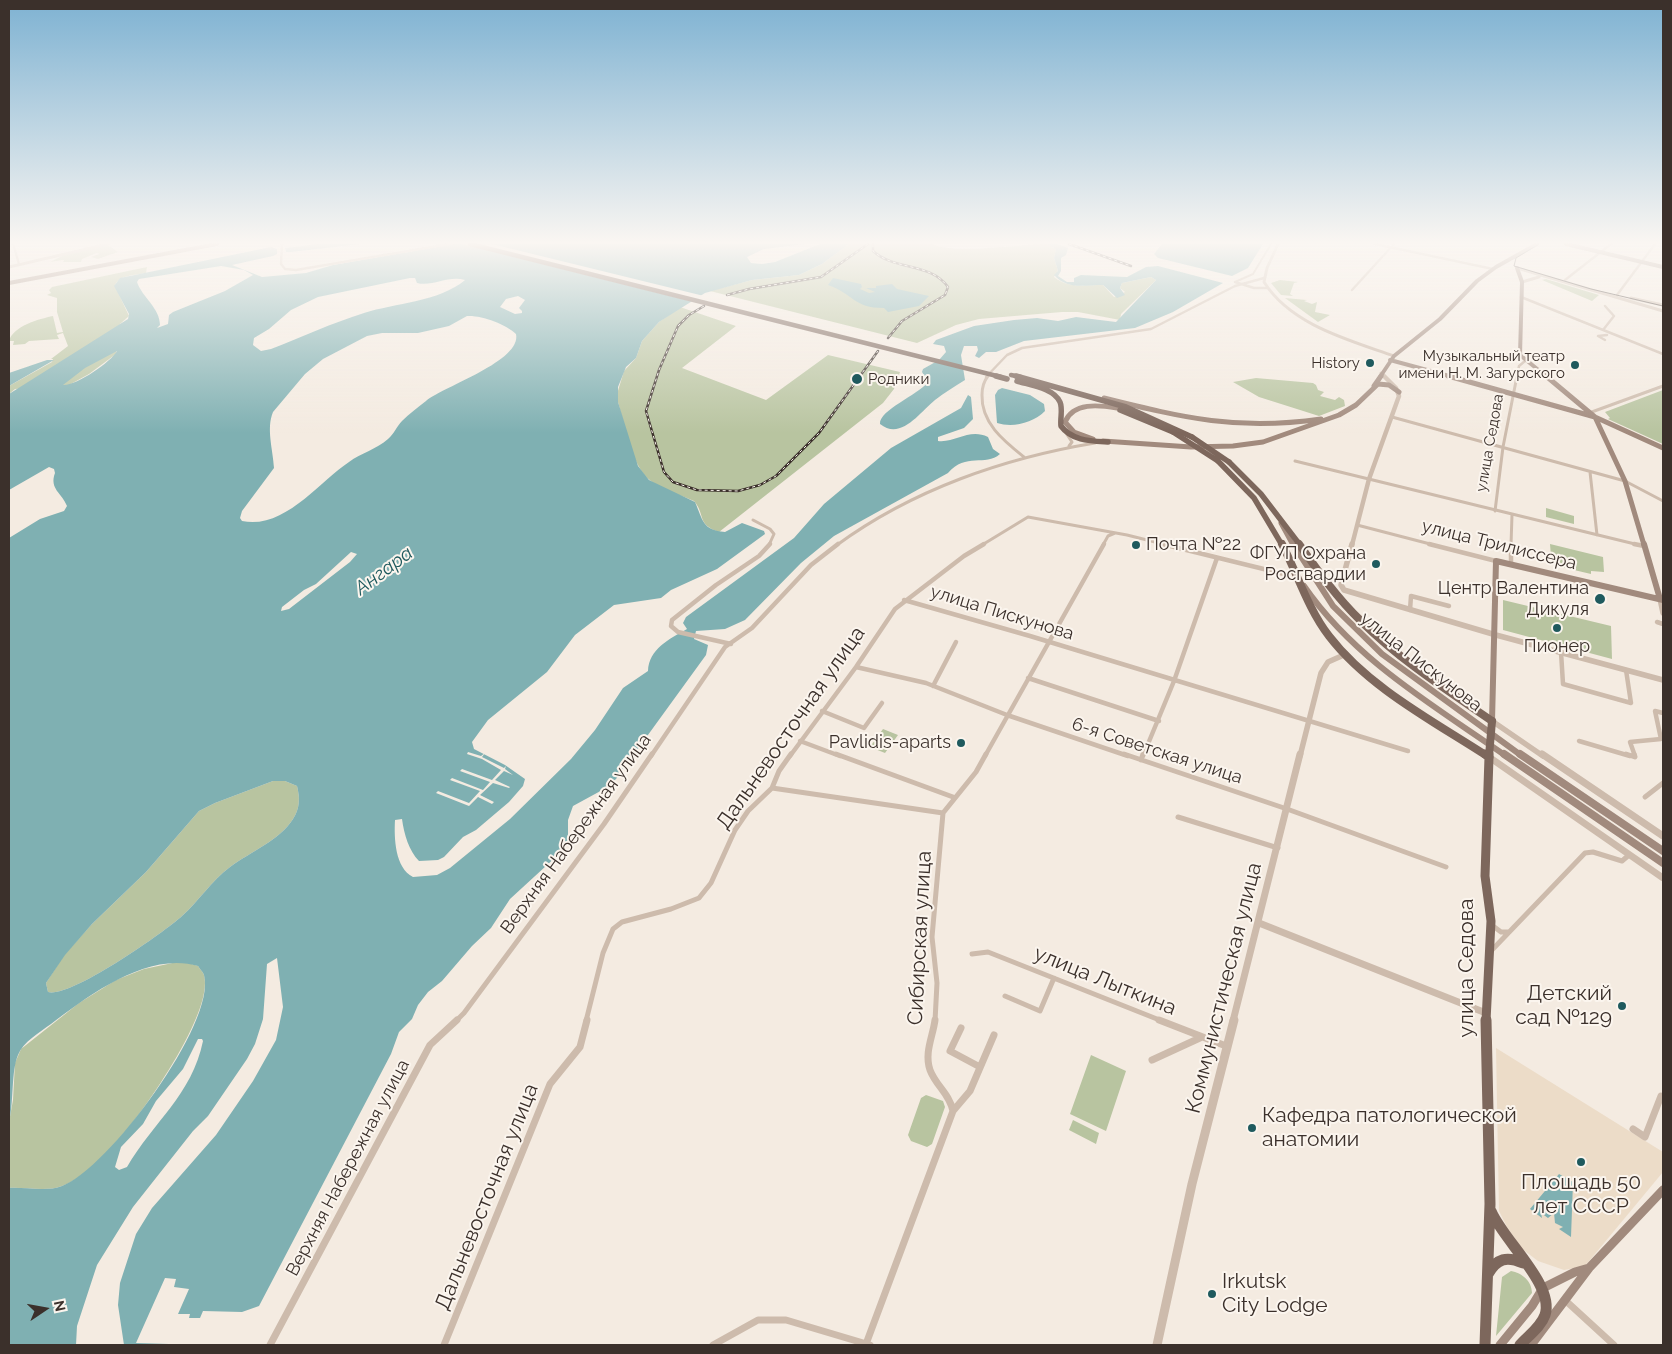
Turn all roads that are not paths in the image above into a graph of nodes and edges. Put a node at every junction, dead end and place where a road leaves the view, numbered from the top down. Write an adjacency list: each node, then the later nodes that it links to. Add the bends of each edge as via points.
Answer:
1 (726, 307): 18 (main road, bridge)
2 (734, 307): 18 (main road, bridge)
3 (1195, 307): 35 (street, via 1151,329 1031,346 1007,355 985,380 983,411 991,428)
4 (1289, 307): 15 (street, via 1321,328)
5 (1452, 307): 15 (main road)
6 (1521, 307): 16 (main road, via 1520,355)
7 (1546, 307): 11 (street)
8 (1606, 307): 11 (street, via 1614,316)
9 (1651, 307): 10 (street)
10 (1663, 311)
11 (1603, 330): 14 (street)
12 (1607, 335): 13 (street, via 1598,336)
13 (1605, 340)
14 (1663, 354)
15 (1392, 358): 17 (main road); 23 (main road)
16 (1525, 362): 23 (street, улица Седова, via 1519,366); 26 (main road)
17 (1381, 374): 21 (main road); 22 (street)
18 (1009, 377): 19 (main road); 24 (main road)
19 (1025, 383): 25 (main road); 30 (main road, via 1058,398 1060,424)
20 (1663, 386): 26 (street)
21 (1373, 387): 22 (main road, via 1386,384); 29 (main road, via 1356,405)
22 (1399, 392): 27 (street)
23 (1514, 396): 28 (main road); 33 (street, улица Седова)
24 (1104, 398): 29 (main road, via 1234,424 1276,425); 42 (main road, bridge, via 1192,437 1229,462 1252,483)
25 (1117, 408): 31 (main road, via 1084,407 1071,412 1065,420 1074,432); 52 (main road, bridge, via 1174,432 1218,461 1241,481 1255,499)
26 (1589, 413): 28 (main road)
27 (1392, 417): 33 (street); 38 (street)
28 (1595, 417): 34 (main road); 39 (main road)
29 (1332, 418): 31 (main road, via 1272,440 1242,446 1191,447)
30 (1065, 432): 31 (main road, via 1084,439); 32 (street, via 1072,442)
31 (1108, 442): 32 (street, Верхняя Набережная улица)
32 (1069, 446): 35 (street, Верхняя Набережная улица)
33 (1504, 447): 37 (street); 41 (street, улица Седова)
34 (1663, 448)
35 (1024, 457): 64 (street, Верхняя Набережная улица, via 917,499 838,543)
36 (1295, 461): 38 (street)
37 (1590, 472): 39 (street); 47 (street)
38 (1369, 479): 41 (street); 45 (street)
39 (1625, 481): 40 (street); 48 (main road)
40 (1663, 501)
41 (1495, 510): 43 (street)
42 (1274, 511): 78 (main road, улица Пискунова, via 1343,602 1372,633 1412,666); 94 (main road, улица Пискунова, via 1321,591 1347,622 1382,654 1494,736)
43 (1512, 515): 47 (street); 51 (street)
44 (754, 520): 64 (street, via 774,534 772,543 758,557 672,620 671,626 678,632)
45 (1357, 525): 50 (street, улица Трилиссера); 57 (street, via 1342,587 1348,592)
46 (1115, 533): 49 (street, Дальневосточная улица); 54 (street, Дальневосточная улица, via 1028,517 964,556); 63 (street, Сибирская улица, via 1108,536)
47 (1597, 535): 48 (street)
48 (1644, 546): 55 (main road)
49 (1217, 558): 53 (street, Дальневосточная улица); 71 (street)
50 (1496, 561): 51 (main road, улица Трилиссера); 61 (main road, улица Седова)
51 (1511, 564): 55 (main road, улица Трилиссера)
52 (1296, 572): 66 (main road, via 1320,621); 96 (main road, улица Пискунова, via 1320,608 1370,659)
53 (1284, 574)
54 (904, 600): 63 (street, улица Пискунова); 67 (street, Дальневосточная улица)
55 (1661, 600): 58 (street)
56 (1448, 606): 57 (street, via 1411,596)
57 (1410, 610): 61 (street)
58 (1663, 613)
59 (1657, 622): 60 (street)
60 (1663, 624)
61 (1496, 635): 65 (street); 78 (main road, улица Седова)
62 (956, 642): 72 (street)
63 (1047, 642): 69 (street, Сибирская улица); 71 (street, улица Пискунова)
64 (731, 644): 123 (street, Верхняя Набережная улица, via 725,647 604,824 464,1013 430,1045)
65 (1561, 652): 68 (street); 68 (street, via 1563,684 1631,703)
66 (1346, 654): 79 (street, Коммунистическая улица, via 1328,662 1323,668); 83 (main road, via 1393,691)
67 (856, 667): 72 (street, 6-я Советская улица); 74 (street, Дальневосточная улица)
68 (1626, 670): 70 (street)
69 (1028, 678): 76 (street, Сибирская улица); 77 (street)
70 (1663, 680)
71 (1174, 681): 77 (street); 79 (street, улица Пискунова)
72 (932, 686): 76 (street, 6-я Советская улица)
73 (882, 703): 74 (street, via 864,728)
74 (822, 711): 80 (street, Дальневосточная улица)
75 (1663, 713): 81 (street, via 1655,711 1660,739 1630,742 1635,757)
76 (1007, 715): 84 (street, 6-я Советская улица); 88 (street, Сибирская улица, via 976,772 963,790)
77 (1159, 721): 84 (street)
78 (1492, 721): 83 (main road, улица Седова, bridge); 92 (street, улица Пискунова)
79 (1309, 723): 82 (street, улица Пискунова); 89 (street, Коммунистическая улица)
80 (800, 741): 86 (street, Дальневосточная улица, via 779,771); 88 (street)
81 (1579, 741)
82 (1408, 751)
83 (1489, 757): 95 (street); 99 (main road, улица Седова, via 1485,876)
84 (1140, 760): 89 (street, 6-я Советская улица)
85 (1663, 783): 87 (street)
86 (772, 788): 90 (street); 124 (street, Дальневосточная улица, via 748,811 735,830 711,883 699,898 628,920 613,930 602,953 580,1048 550,1084)
87 (1645, 796)
88 (952, 797): 90 (street, Сибирская улица)
89 (1288, 809): 93 (street, Коммунистическая улица); 97 (street, 6-я Советская улица)
90 (943, 813): 114 (street, Сибирская улица, via 932,938 937,982 935,1022 928,1048 930,1070 950,1098)
91 (1178, 817): 93 (street)
92 (1663, 836)
93 (1278, 848): 100 (street, Коммунистическая улица)
94 (1663, 851)
95 (1629, 854): 98 (street); 101 (street, via 1622,861 1593,852 1585,853)
96 (1663, 863)
97 (1446, 867)
98 (1663, 878)
99 (1491, 921): 101 (street, via 1496,930); 102 (main road, улица Седова)
100 (1259, 923): 106 (street); 110 (street, Коммунистическая улица)
101 (1509, 932): 102 (street)
102 (1489, 953): 106 (main road, улица Седова)
103 (972, 954): 104 (street, улица Лыткина, via 988,952)
104 (1054, 978): 105 (street, via 1040,1011); 109 (street, улица Лыткина)
105 (1005, 996)
106 (1486, 1014): 117 (main road, улица Седова)
107 (961, 1028): 112 (street, via 950,1052)
108 (994, 1035): 112 (street)
109 (1202, 1037): 110 (street, улица Лыткина); 111 (street)
110 (1226, 1046): 127 (street, Коммунистическая улица)
111 (1152, 1060)
112 (980, 1067): 114 (street, via 970,1091)
113 (1661, 1096): 115 (street, via 1645,1137)
114 (952, 1111): 126 (street)
115 (1633, 1129)
116 (1663, 1190): 119 (main road)
117 (1490, 1204): 118 (main road, via 1500,1232); 120 (main road, улица Седова)
118 (1525, 1264): 120 (main road, via 1512,1259 1499,1260); 121 (main road)
119 (1588, 1268): 121 (main road); 122 (main road)
120 (1486, 1277): 128 (main road, улица Седова)
121 (1543, 1288): 129 (main road); 130 (main road, via 1545,1316)
122 (1566, 1301): 131 (main road); 132 (street)
123 (270, 1345)
124 (444, 1345)
125 (713, 1345): 126 (street, via 758,1320 786,1320)
126 (868, 1345)
127 (1157, 1345)
128 (1484, 1345)
129 (1500, 1345)
130 (1520, 1345)
131 (1531, 1345)
132 (1614, 1345)

